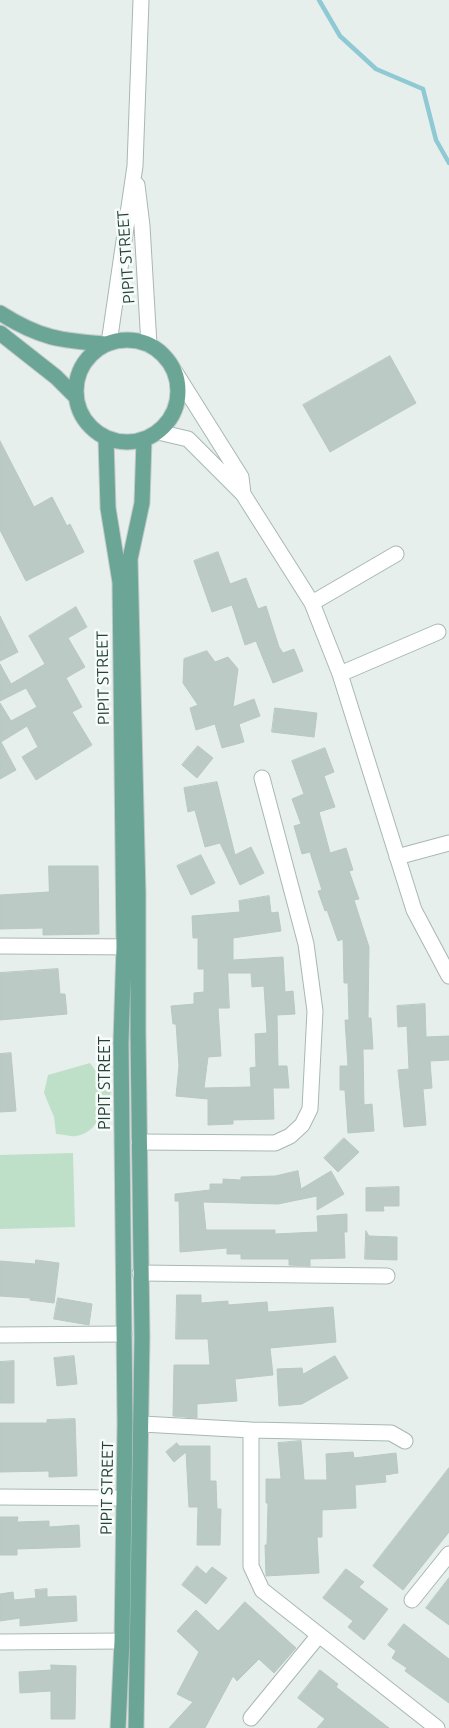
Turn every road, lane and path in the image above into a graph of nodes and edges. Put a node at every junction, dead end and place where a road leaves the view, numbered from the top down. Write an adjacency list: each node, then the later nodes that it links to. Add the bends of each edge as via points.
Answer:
1 (141, 0): 2 (street, PIPIT STREET)
2 (135, 166): 5 (street, PIPIT STREET); 6 (street, PIPIT STREET)
3 (0, 313): 5 (main road, via 44,337)
4 (0, 332): 8 (main road)
5 (108, 344): 6 (main road, via 136,340); 8 (main road, via 86,360 80,371)
6 (149, 345): 7 (main road, via 169,361)
7 (175, 372): 9 (main road, via 177,405 170,420); 12 (street, via 242,477)
8 (75, 396): 10 (main road, via 85,422)
9 (158, 432): 11 (main road); 12 (street, via 188,439)
10 (106, 439): 11 (main road, via 119,442); 21 (main road, PIPIT STREET, via 108,508 120,582)
11 (144, 440): 21 (main road, PIPIT STREET, via 142,503 130,559)
12 (243, 494): 14 (street)
13 (396, 554): 14 (street)
14 (312, 603): 16 (street)
15 (438, 632): 16 (street)
16 (340, 674): 19 (street)
17 (262, 778): 23 (street, via 306,944 315,1011 310,1109 302,1125 275,1143)
18 (449, 843): 19 (street)
19 (397, 857): 22 (street, via 414,910)
20 (0, 946): 21 (street)
21 (131, 947): 23 (main road, PIPIT STREET); 26 (main road, PIPIT STREET, via 121,1042)
22 (449, 976)
23 (139, 1142): 24 (main road, PIPIT STREET)
24 (140, 1273): 25 (street); 28 (main road, PIPIT STREET)
25 (387, 1276)
26 (124, 1334): 27 (street); 32 (main road, PIPIT STREET)
27 (0, 1335)
28 (142, 1424): 29 (street); 40 (main road, PIPIT STREET)
29 (251, 1430): 30 (street, via 391,1433); 35 (street, via 251,1566 262,1590)
30 (405, 1442)
31 (0, 1497): 32 (street)
32 (124, 1498): 36 (main road, PIPIT STREET)
33 (449, 1554): 34 (street)
34 (412, 1600)
35 (319, 1635): 38 (street); 41 (street)
36 (122, 1640): 37 (street); 39 (main road, PIPIT STREET)
37 (0, 1642)
38 (251, 1718)
39 (118, 1728)
40 (136, 1728)
41 (437, 1728)

